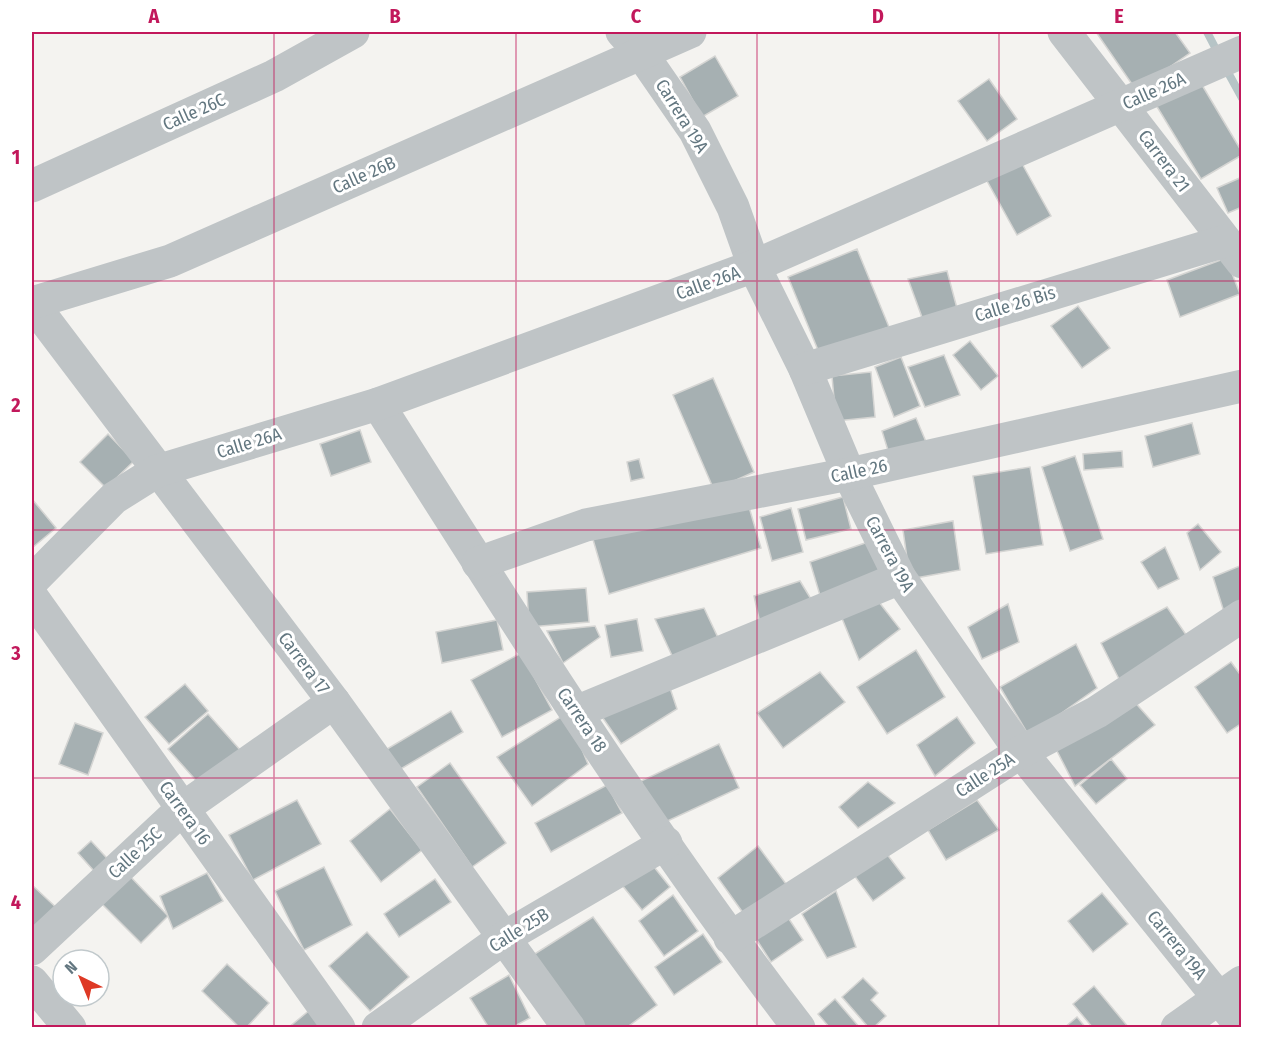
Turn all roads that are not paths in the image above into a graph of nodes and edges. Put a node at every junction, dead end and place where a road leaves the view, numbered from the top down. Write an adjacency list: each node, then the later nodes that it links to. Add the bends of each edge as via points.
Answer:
1 (353, 32): 7 (street, Calle 26C, via 274,76)
2 (690, 32): 4 (street, Calle 26B)
3 (1064, 32): 6 (street, Carrera 21)
4 (632, 42): 9 (street, Carrera 19A, via 695,131 733,207); 10 (street, Calle 26B, via 170,261)
5 (1242, 52): 6 (street, Calle 26A)
6 (1122, 105): 8 (street, Carrera 21); 9 (street, Calle 26A)
7 (32, 186)
8 (1233, 252): 11 (street, Calle 26 Bis)
9 (754, 266): 11 (street, Carrera 19A); 13 (street, Calle 26A)
10 (32, 303): 14 (street, Carrera 17)
11 (805, 369): 15 (street, Carrera 19A)
12 (1242, 386): 15 (street, Calle 26)
13 (378, 404): 14 (street, Calle 26A); 16 (street, Carrera 18)
14 (157, 471): 18 (street, Calle 26A, via 114,498); 21 (street, Carrera 17)
15 (849, 474): 16 (street, Calle 26, via 586,525); 17 (street, Carrera 19A)
16 (478, 563): 22 (street, Carrera 18)
17 (900, 578): 22 (street); 23 (street, Carrera 19A)
18 (32, 581)
19 (32, 597): 24 (street, Carrera 16)
20 (1242, 616): 23 (street, Calle 25A, via 1097,712)
21 (334, 702): 24 (street, Calle 25C); 26 (street, Carrera 17)
22 (576, 712): 25 (street, Carrera 18)
23 (1021, 752): 27 (street, Calle 25A); 30 (street, Carrera 19A)
24 (182, 809): 28 (street, Calle 25C); 33 (street, Carrera 16)
25 (666, 843): 26 (street, Calle 25B); 27 (street, Carrera 18)
26 (505, 937): 34 (street, Calle 25B); 35 (street, Carrera 17)
27 (730, 938): 36 (street, Carrera 18)
28 (32, 949)
29 (32, 982): 32 (street)
30 (1231, 989): 31 (street, Carrera 19A); 37 (street)
31 (1242, 1027)
32 (70, 1028)
33 (339, 1028)
34 (378, 1028)
35 (569, 1028)
36 (799, 1028)
37 (1177, 1028)

